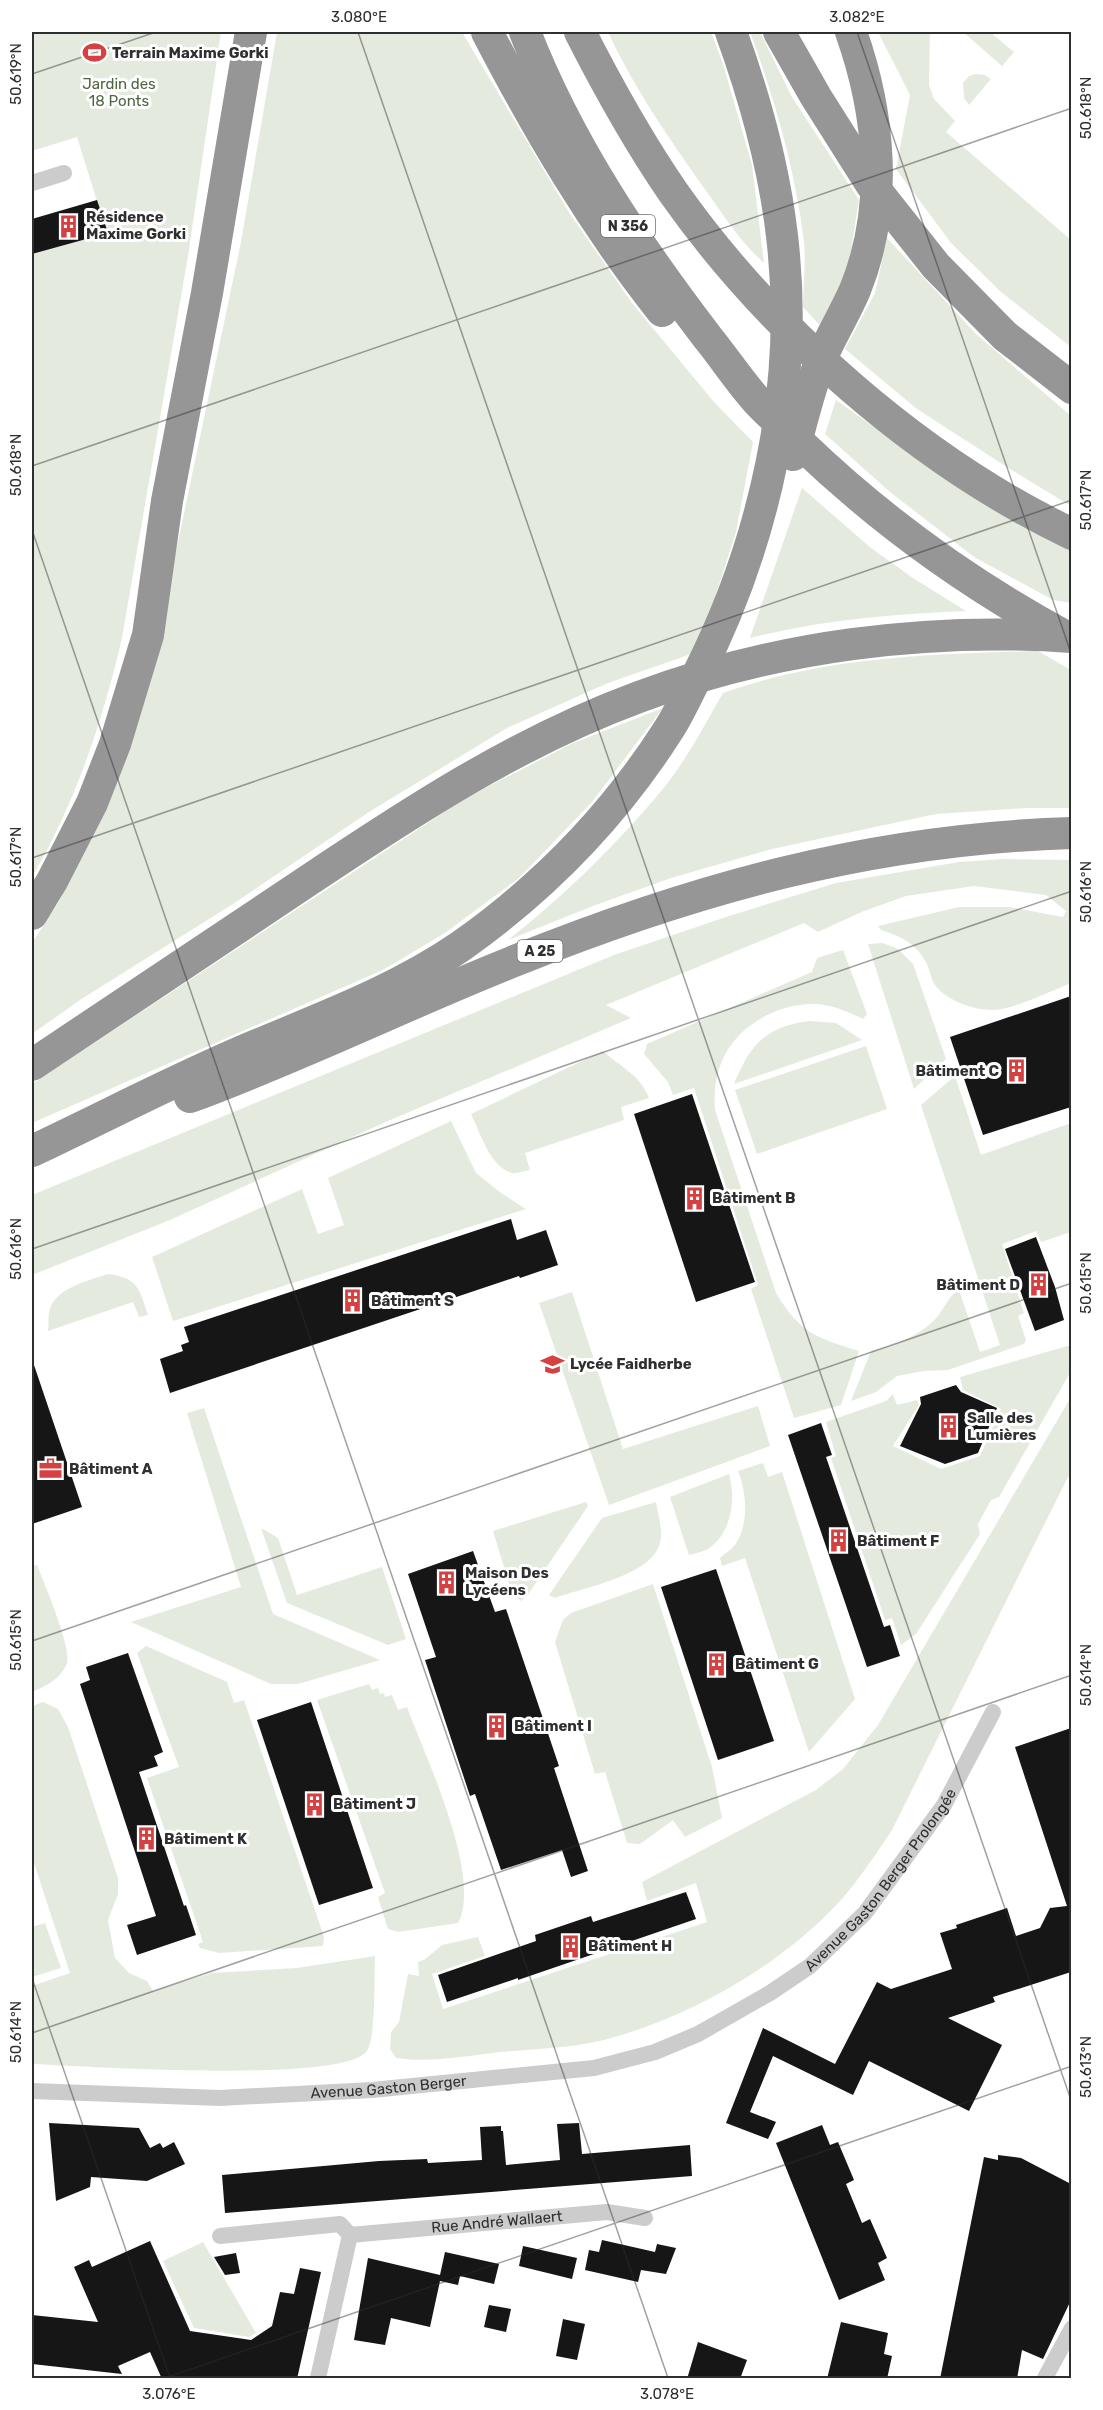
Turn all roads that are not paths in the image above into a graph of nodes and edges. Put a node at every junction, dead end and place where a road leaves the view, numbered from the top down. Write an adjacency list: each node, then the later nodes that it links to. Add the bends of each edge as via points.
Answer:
1 (249, 32): 18 (highway, via 207,293 167,501 148,635 115,744 92,803)
2 (487, 32): 13 (highway, via 585,205 634,275 691,344)
3 (525, 32): 13 (highway, N 356, via 576,138 614,204 656,268)
4 (580, 32): 14 (highway, via 625,117 662,175 761,300 846,382 906,431 993,491)
5 (731, 32): 15 (highway, via 765,140 783,237 785,279 781,404 767,487)
6 (779, 32): 9 (highway)
7 (785, 32): 9 (highway)
8 (851, 32): 15 (highway, via 869,93 876,139 877,175 870,238 855,289 809,394 773,534)
9 (816, 97): 12 (highway, via 871,184 936,266 1005,336)
10 (64, 173): 11 (street)
11 (32, 183)
12 (1071, 388)
13 (758, 402): 16 (highway, N 356, via 888,521 990,592)
14 (1071, 534)
15 (749, 553): 20 (highway, via 716,638 671,726 607,814 557,867 509,909 401,982 206,1067)
16 (1071, 638): 19 (highway, via 998,634 846,645 717,672 639,697 495,763 380,832)
17 (1071, 833): 20 (highway, A 25, via 897,848 806,866 710,892 532,954 211,1089)
18 (32, 914)
19 (32, 1065)
20 (32, 1153)
21 (993, 1712): 22 (street, Avenue Gaston Berger Prolongée, via 944,1806 866,1913 810,1966)
22 (735, 2015): 23 (street, Avenue Gaston Berger, via 655,2052 582,2069 372,2090 220,2098)
23 (32, 2091)
24 (645, 2218): 25 (street, Rue André Wallaert, via 607,2212)
25 (350, 2235): 26 (street, Rue André Wallaert, via 340,2224); 28 (street)
26 (220, 2236)
27 (1071, 2328): 29 (street)
28 (318, 2379)
29 (1046, 2379)

